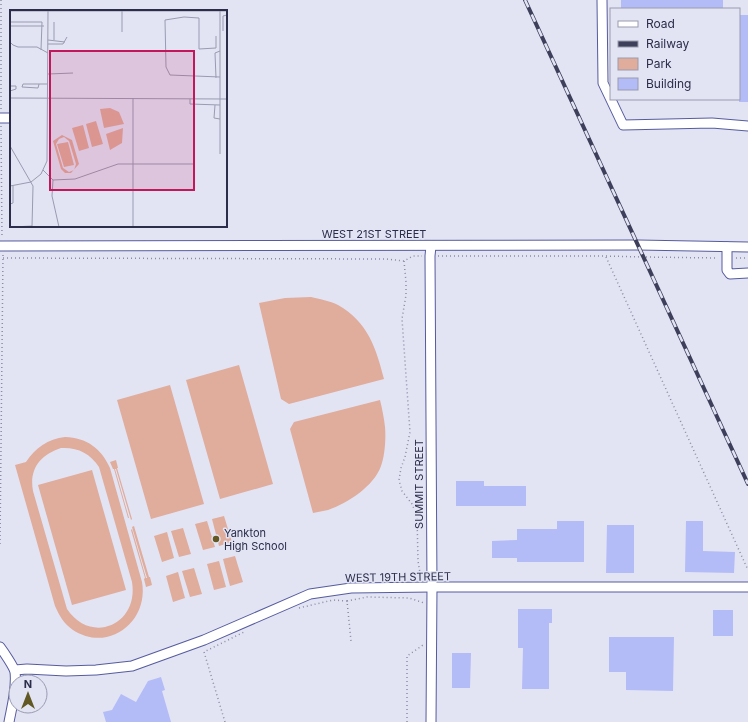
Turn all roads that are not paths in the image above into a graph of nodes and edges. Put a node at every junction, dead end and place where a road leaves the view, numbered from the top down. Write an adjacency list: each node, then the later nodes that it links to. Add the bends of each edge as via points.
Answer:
1 (602, 0): 2 (street, via 603,83)
2 (610, 98)
3 (611, 100): 4 (street, via 622,125 712,123)
4 (748, 126)
5 (1, 246): 6 (street, WEST 21ST STREET)
6 (431, 246): 7 (street, WEST 21ST STREET); 10 (street, SUMMIT STREET)
7 (727, 247): 8 (street, WEST 21ST STREET); 9 (street, via 727,270 730,274)
8 (748, 247)
9 (748, 273)
10 (427, 587): 11 (street, WEST 19TH STREET); 13 (street, WEST 19TH STREET, via 351,588 310,594 204,640 132,666 74,671); 15 (street, SUMMIT STREET)
11 (748, 587)
12 (0, 648): 13 (street)
13 (15, 670): 14 (street)
14 (9, 722)
15 (431, 722)

